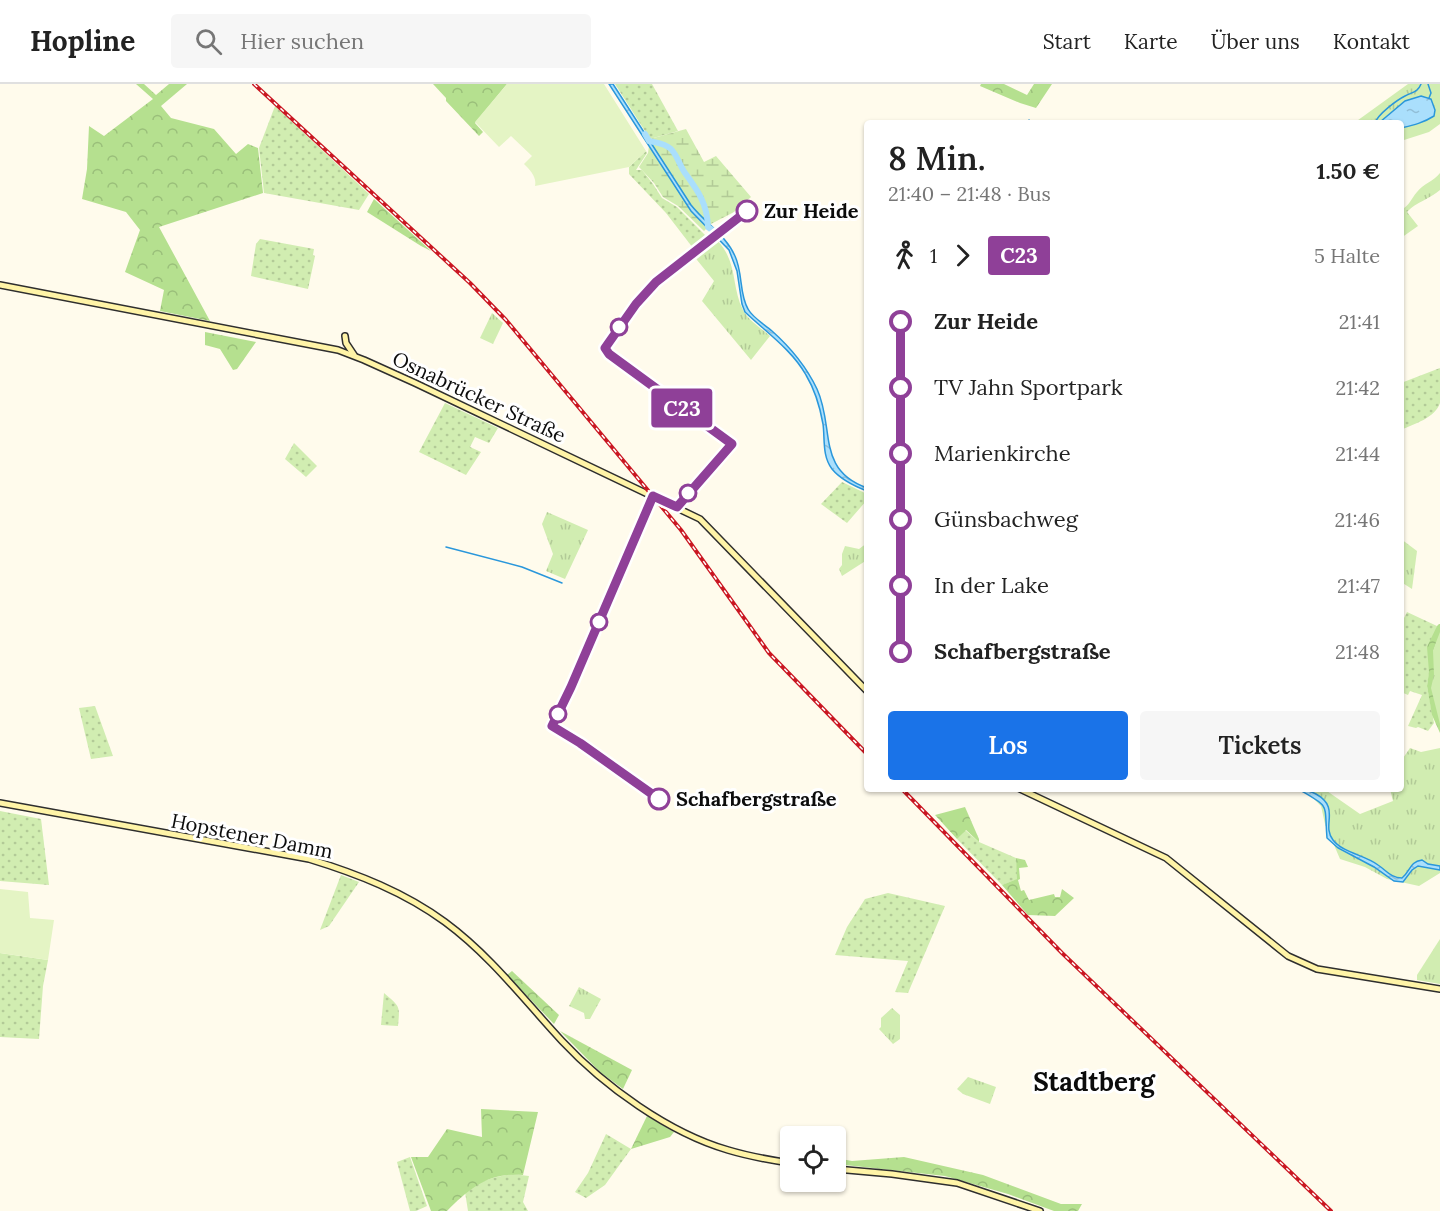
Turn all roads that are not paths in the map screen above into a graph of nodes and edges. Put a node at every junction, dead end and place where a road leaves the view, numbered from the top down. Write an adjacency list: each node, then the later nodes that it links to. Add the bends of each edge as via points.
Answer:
1 (0, 285): 3 (main road, Osnabrücker Straße)
2 (345, 336): 3 (main road)
3 (355, 356): 4 (main road, Osnabrücker Straße, via 700,519)
4 (864, 688)
5 (1026, 792): 7 (main road, via 1163,856 1288,956 1308,966)
6 (0, 803): 8 (main road, Hopstener Damm, via 309,859 392,890 437,916 475,947 569,1048 602,1079 649,1112 727,1150)
7 (1440, 989)
8 (780, 1161)
9 (846, 1170): 10 (main road, via 957,1183)
10 (1040, 1211)

